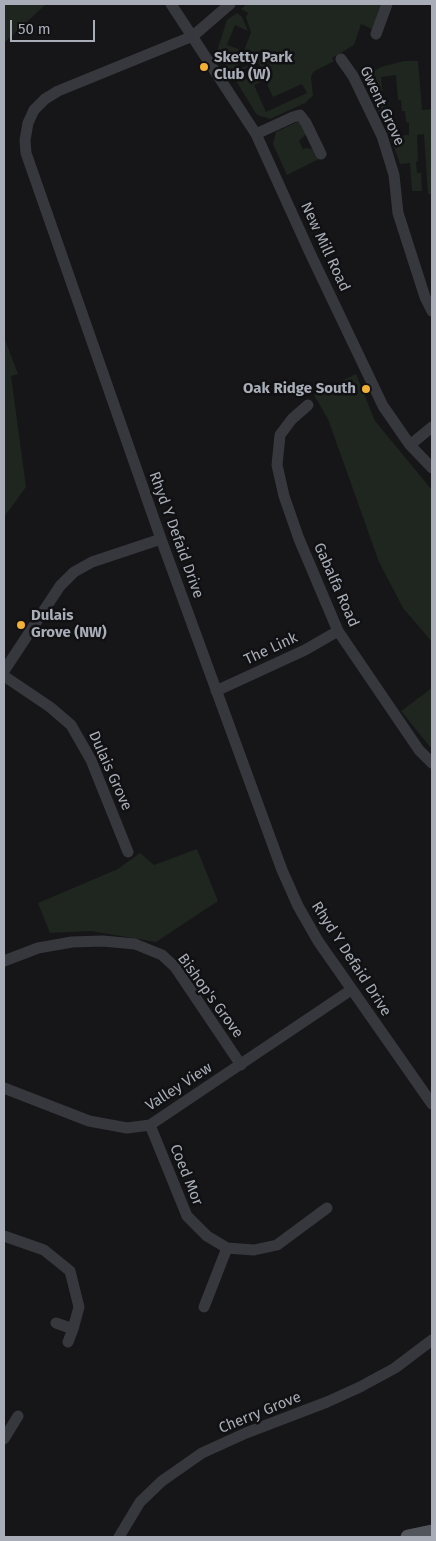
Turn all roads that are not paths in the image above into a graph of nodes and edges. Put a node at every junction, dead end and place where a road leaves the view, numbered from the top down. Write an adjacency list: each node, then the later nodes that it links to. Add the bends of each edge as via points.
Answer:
1 (171, 4): 5 (street, New Mill Road)
2 (230, 4): 5 (street, Rhyd Y Defaid Drive)
3 (387, 4): 4 (street)
4 (376, 34)
5 (193, 36): 7 (street, New Mill Road); 14 (street, Rhyd Y Defaid Drive, via 58,91 34,110 25,140 31,170)
6 (341, 59): 9 (street, Gwent Grove, via 353,76 382,136 394,174 398,213)
7 (256, 134): 8 (street, via 300,115); 12 (street, New Mill Road, via 383,406)
8 (321, 154)
9 (432, 311)
10 (308, 405): 15 (street, Gabalfa Road, via 280,435 277,466 299,539)
11 (432, 427): 12 (street)
12 (410, 445): 13 (street, New Mill Road)
13 (432, 468)
14 (161, 539): 16 (street, via 92,562 74,572 60,586); 18 (street, Rhyd Y Defaid Drive)
15 (338, 631): 18 (street, The Link); 19 (street, Gabalfa Road, via 419,750)
16 (4, 671)
17 (4, 676): 20 (street, Dulais Grove, via 71,725 91,760)
18 (216, 691): 22 (street, Rhyd Y Defaid Drive, via 295,899)
19 (432, 763)
20 (128, 852)
21 (4, 961): 23 (street, Bishop's Grove, via 38,948 72,942 136,944 162,956 175,967)
22 (351, 990): 23 (street, Valley View); 25 (street, Rhyd Y Defaid Drive)
23 (241, 1065): 26 (street, Valley View)
24 (4, 1088): 26 (street, Valley View, via 89,1121 128,1128)
25 (432, 1104)
26 (150, 1125): 29 (street, Coed Mor, via 187,1216 207,1236)
27 (327, 1208): 29 (street, Coed Mor, via 277,1245 254,1250)
28 (4, 1236): 32 (street, via 44,1250 70,1271 79,1306)
29 (227, 1248): 30 (street)
30 (204, 1307)
31 (56, 1323): 32 (street)
32 (73, 1329): 34 (street)
33 (432, 1340): 38 (street, Cherry Grove, via 395,1368 360,1388 202,1453 162,1481 140,1502)
34 (68, 1342)
35 (18, 1416): 36 (street)
36 (4, 1439)
37 (432, 1532): 39 (main road)
38 (119, 1537)
39 (408, 1537)

